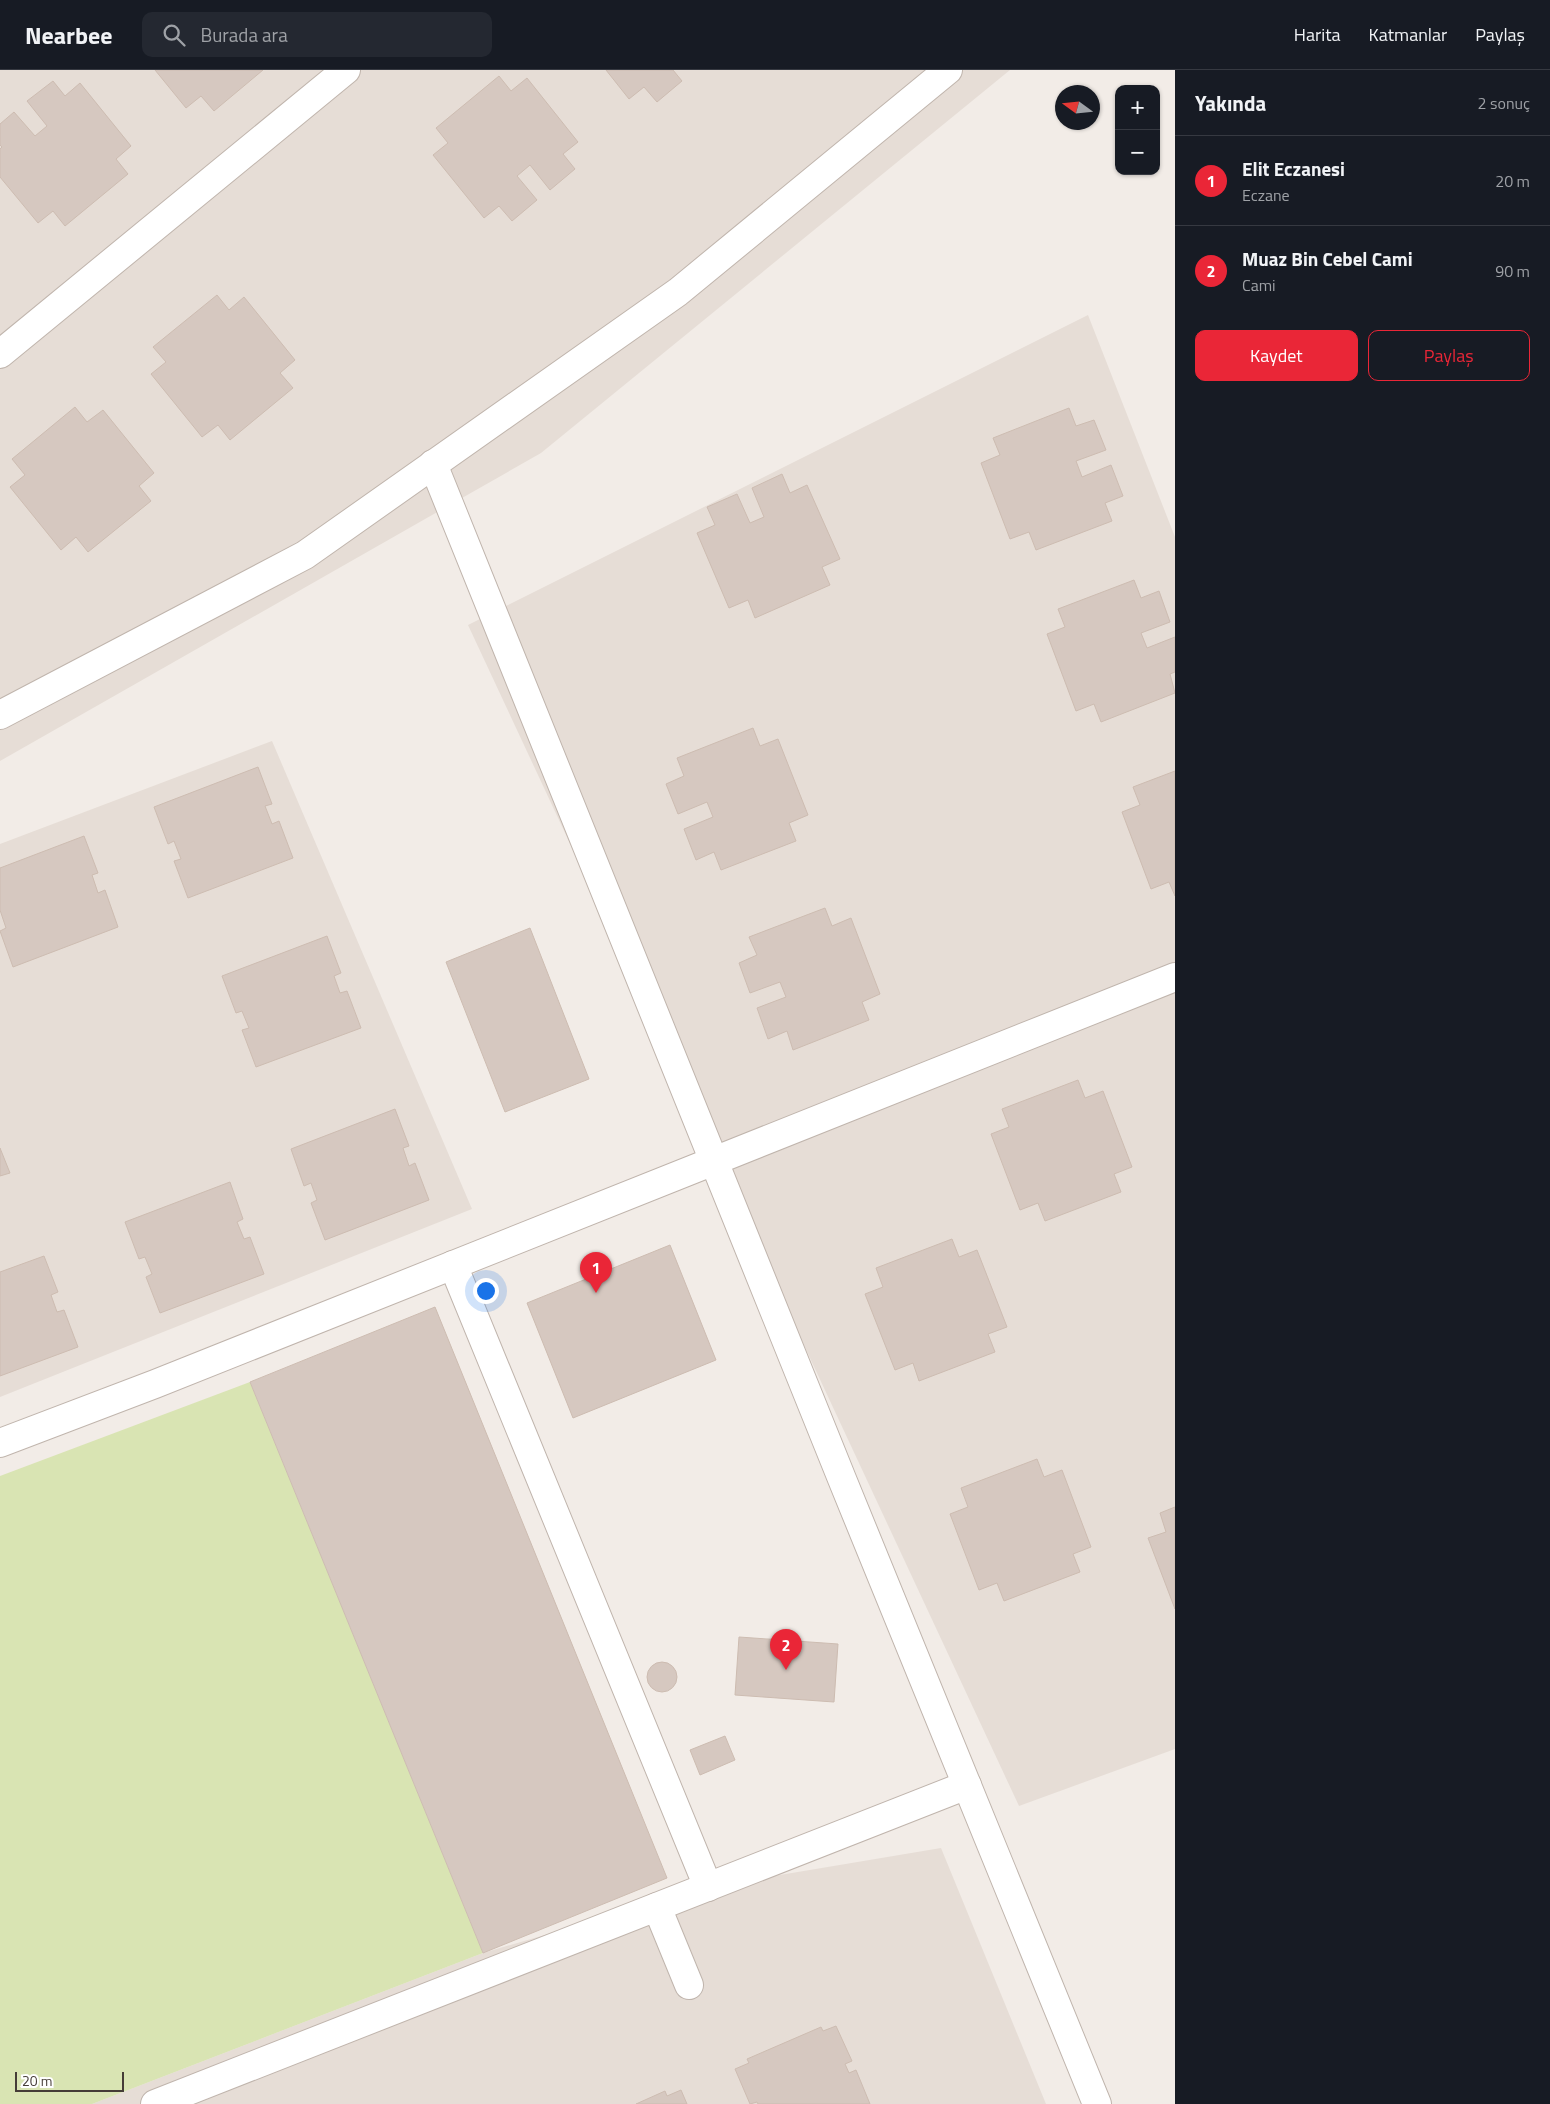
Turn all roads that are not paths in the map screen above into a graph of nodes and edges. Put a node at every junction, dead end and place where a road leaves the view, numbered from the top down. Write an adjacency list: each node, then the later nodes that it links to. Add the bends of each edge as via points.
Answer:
1 (346, 70): 3 (street)
2 (948, 70): 4 (street, via 678,292)
3 (0, 354)
4 (433, 464): 5 (street, via 305,555); 7 (street)
5 (0, 715)
6 (1175, 977): 7 (street)
7 (714, 1161): 8 (street); 10 (street)
8 (453, 1265): 9 (street); 11 (street)
9 (0, 1443)
10 (966, 1786): 11 (street); 15 (street)
11 (708, 1887): 12 (street)
12 (657, 1907): 13 (street); 14 (street)
13 (688, 1985)
14 (155, 2104)
15 (1097, 2104)

